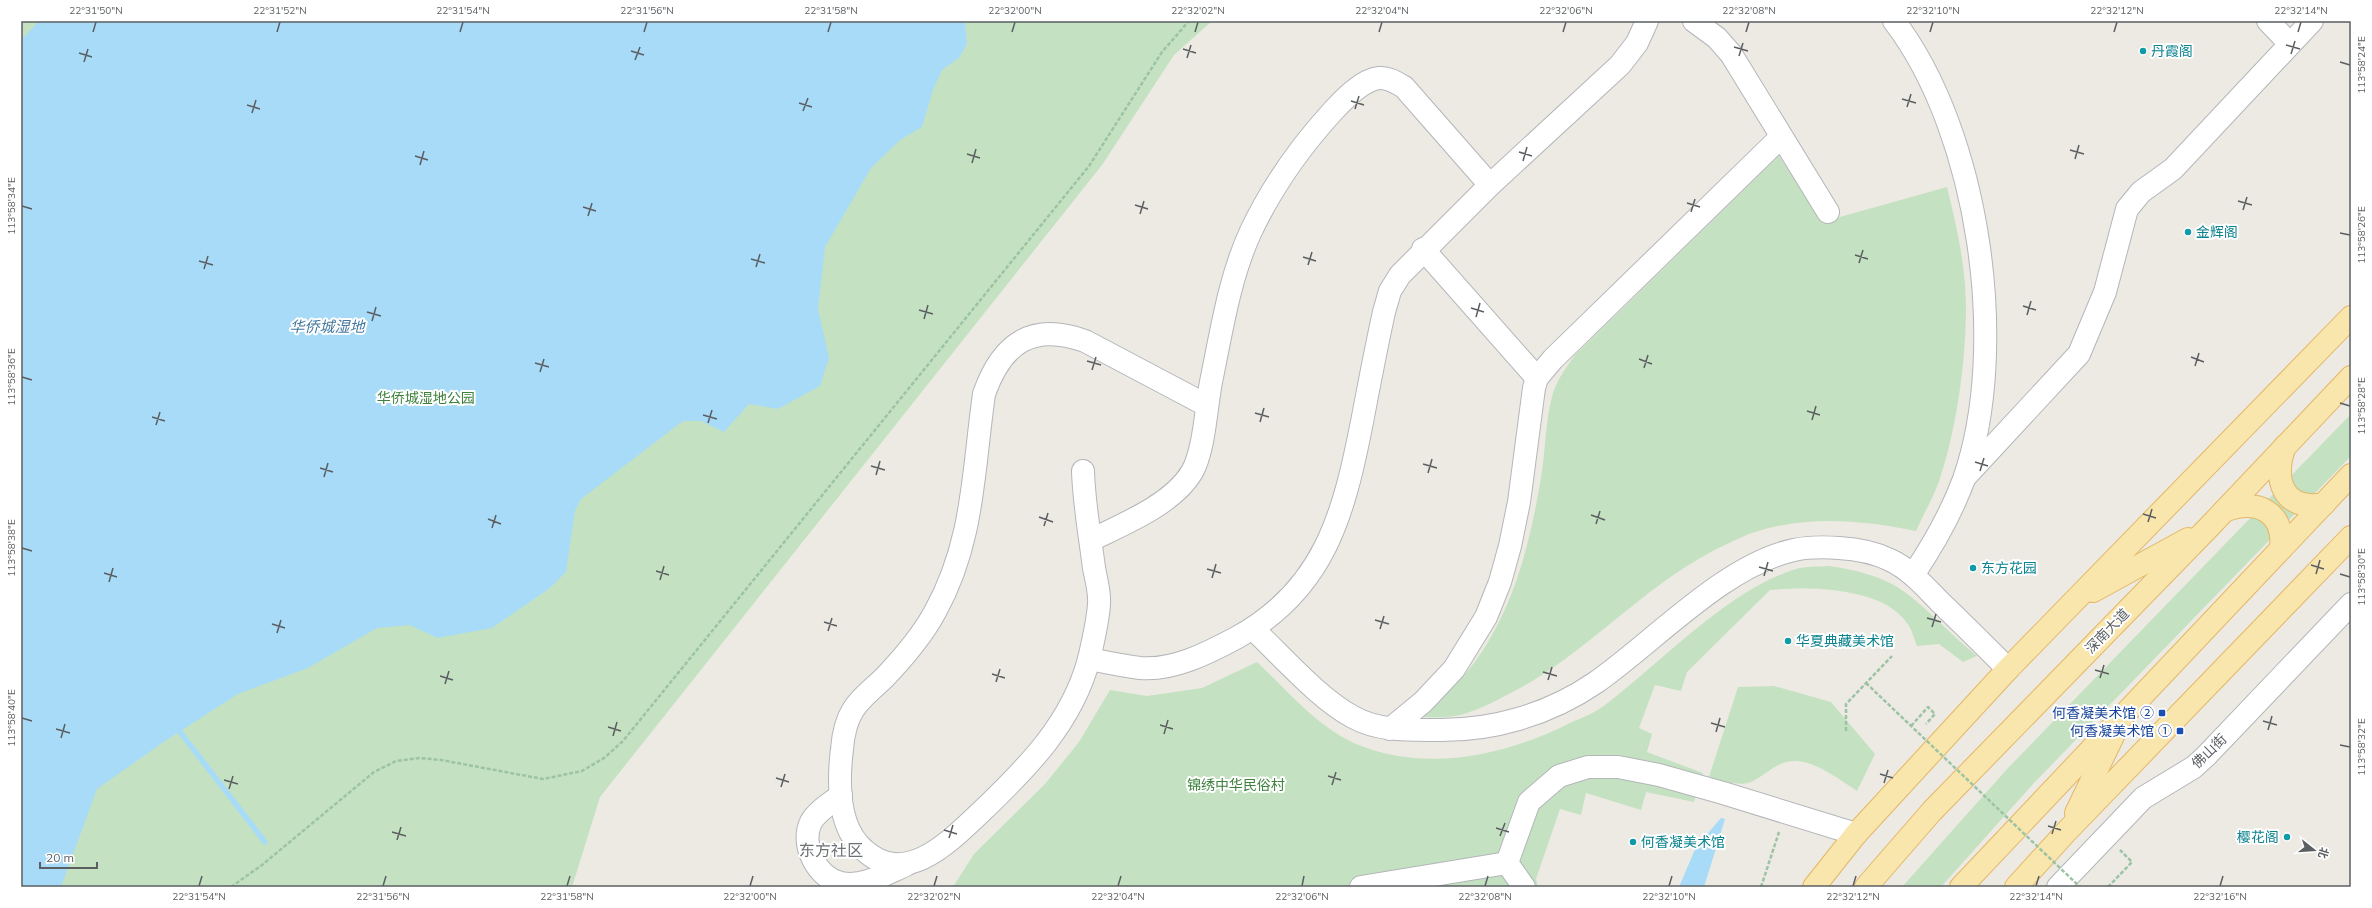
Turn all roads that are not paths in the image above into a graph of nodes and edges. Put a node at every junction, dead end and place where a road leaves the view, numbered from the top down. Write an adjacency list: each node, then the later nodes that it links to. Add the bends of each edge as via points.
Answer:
1 (1647, 21): 8 (street, via 1637,43 1620,65)
2 (1694, 21): 7 (street, via 1717,38 1731,54)
3 (1894, 21): 18 (street, via 1921,64 1943,110 1975,224 1985,313 1984,358 1980,403)
4 (2268, 21): 6 (street)
5 (2312, 21): 6 (street)
6 (2290, 44): 18 (street, via 2173,169 2141,192 2127,209 2105,292 2079,354)
7 (1781, 136): 9 (street); 13 (street, via 1553,359)
8 (1490, 185): 10 (street); 14 (street, via 1404,87 1392,80 1379,78 1364,84 1341,102 1311,137 1289,166 1251,232 1227,305)
9 (1828, 212)
10 (1423, 250): 13 (street); 28 (street, via 1400,274 1390,291 1353,467 1336,528 1306,579 1282,605)
11 (2351, 317): 26 (main road)
12 (2351, 377): 15 (main road, 深南大道)
13 (1538, 378): 32 (street, via 1534,388 1519,502 1510,546 1500,582 1486,617 1454,669 1423,702)
14 (1206, 405): 23 (street, via 1198,459 1183,484 1153,508); 33 (street, via 1085,341 1065,334 1043,333 1025,340 1005,354 992,372 984,394 973,495 967,532 958,562 935,614 920,637 902,660 852,711 842,749)
15 (2286, 445): 19 (main road, via 2278,471 2286,493 2304,504); 20 (main road, 深南大道)
16 (1083, 471): 23 (street)
17 (2351, 475): 19 (main road)
18 (1964, 478): 25 (street, via 1949,517)
19 (2324, 504): 24 (main road)
20 (2224, 511): 21 (main road, 深南大道); 24 (main road, via 2246,505 2268,512 2280,528)
21 (2208, 528): 26 (main road); 41 (main road, 深南大道, via 1932,811)
22 (2351, 537): 34 (main road)
23 (1091, 540): 29 (street, via 1099,602)
24 (2281, 549): 31 (main road)
25 (1913, 575): 30 (street); 32 (street, via 1892,561 1871,552 1828,547 1795,549 1767,559 1710,592 1595,683 1560,703 1506,724 1441,730)
26 (2073, 601): 30 (main road)
27 (2351, 604): 44 (street, 佛山街, via 2206,756 2189,770 2144,798)
28 (1253, 629): 29 (street, via 1213,650 1177,664 1141,668); 32 (street, via 1333,704 1370,725)
29 (1089, 659): 37 (street, via 1079,687 1058,726 1028,767 938,850)
30 (2008, 669): 35 (main road)
31 (2124, 714): 34 (main road); 42 (main road)
32 (1390, 729)
33 (840, 795): 37 (street, via 848,831 858,846 879,861); 37 (street, via 816,814 808,834 812,858 820,869 829,878 841,884 853,884 865,882)
34 (2066, 832): 43 (main road)
35 (1856, 834): 36 (street, via 1660,775 1618,767 1588,767 1559,776 1529,802); 40 (main road)
36 (1507, 863): 38 (street); 39 (street)
37 (909, 864)
38 (1361, 887)
39 (1524, 887)
40 (1814, 887)
41 (1866, 887)
42 (1961, 887)
43 (2016, 887)
44 (2058, 887)

